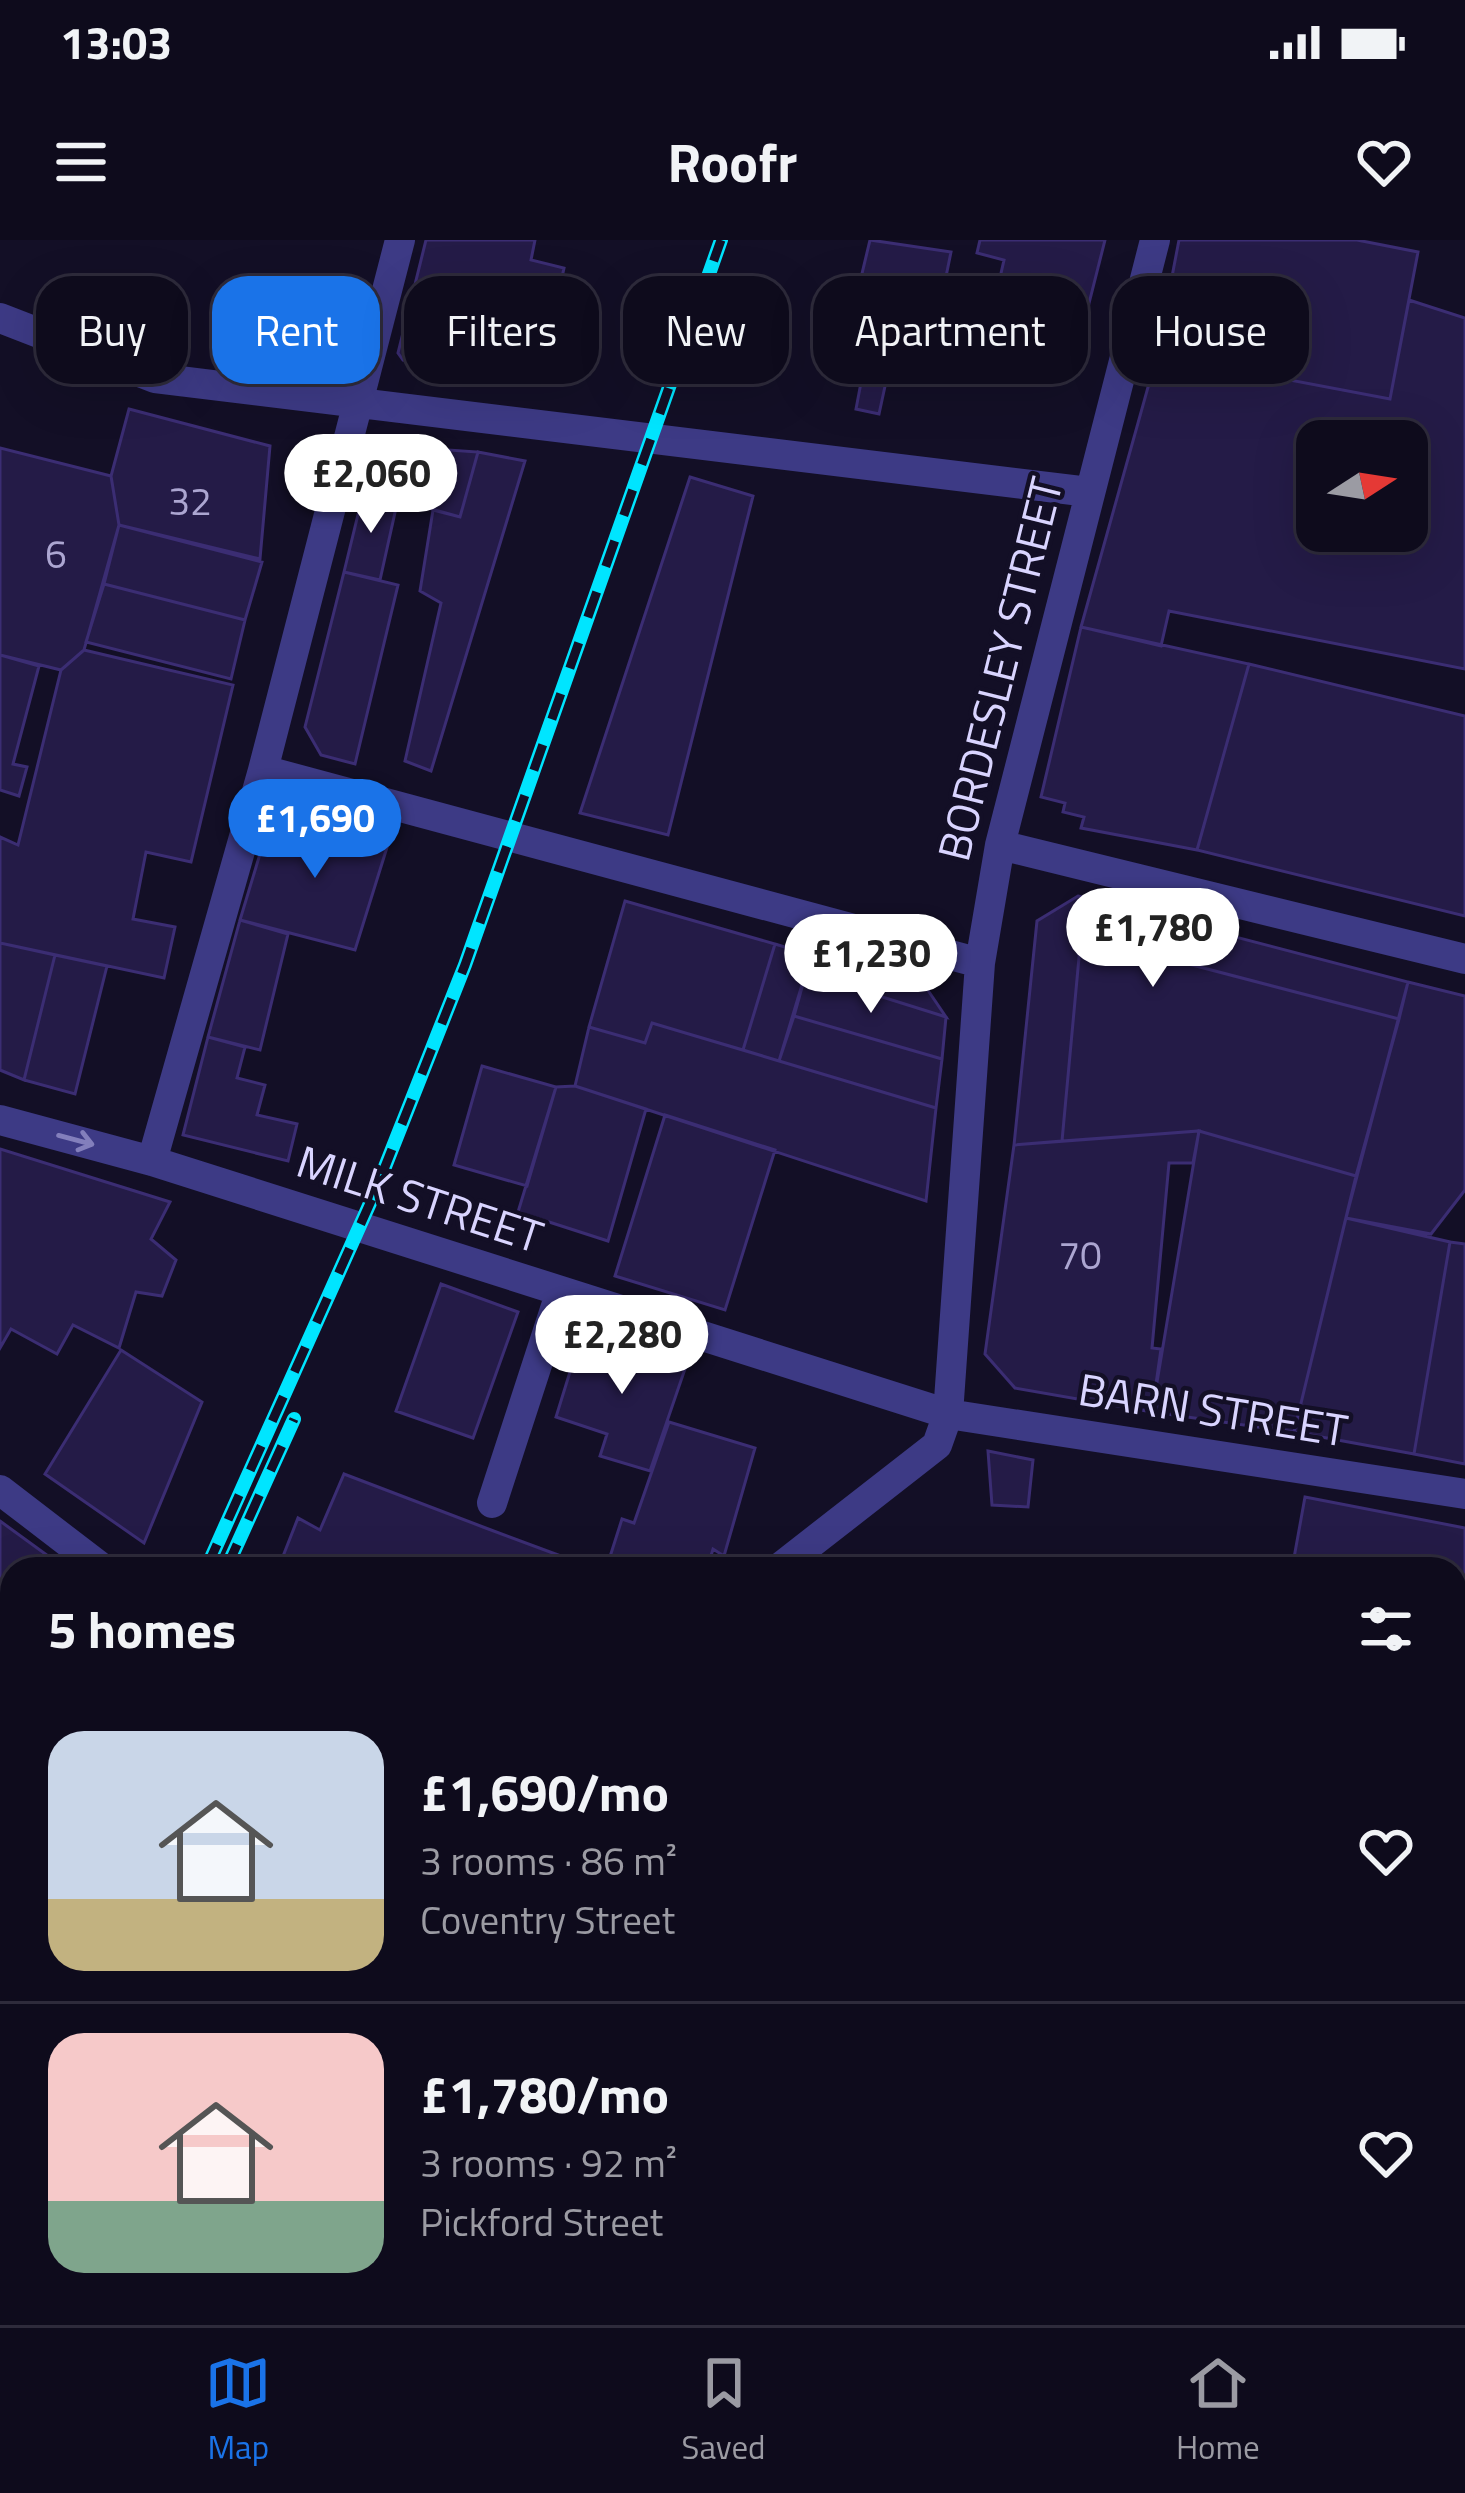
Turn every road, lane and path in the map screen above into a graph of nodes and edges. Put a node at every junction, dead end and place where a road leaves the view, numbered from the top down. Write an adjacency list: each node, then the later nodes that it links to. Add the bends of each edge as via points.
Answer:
1 (400, 240): 4 (street)
2 (1155, 240): 5 (street, BORDESLEY STREET)
3 (0, 318): 4 (street, via 155,378)
4 (356, 403): 5 (street); 6 (street)
5 (1089, 492): 7 (street, BORDESLEY STREET)
6 (263, 770): 9 (street); 11 (street)
7 (1000, 845): 8 (street); 9 (street, BORDESLEY STREET)
8 (1465, 959)
9 (980, 963): 13 (street, BORDESLEY STREET)
10 (0, 1120): 11 (street, MILK STREET, one-way to 11)
11 (152, 1161): 12 (street, MILK STREET)
12 (561, 1291): 13 (street, MILK STREET); 16 (street)
13 (948, 1414): 15 (street, BARN STREET); 18 (street, via 938,1445)
14 (0, 1490): 17 (street)
15 (1465, 1495)
16 (492, 1503)
17 (87, 1557)
18 (793, 1557)

